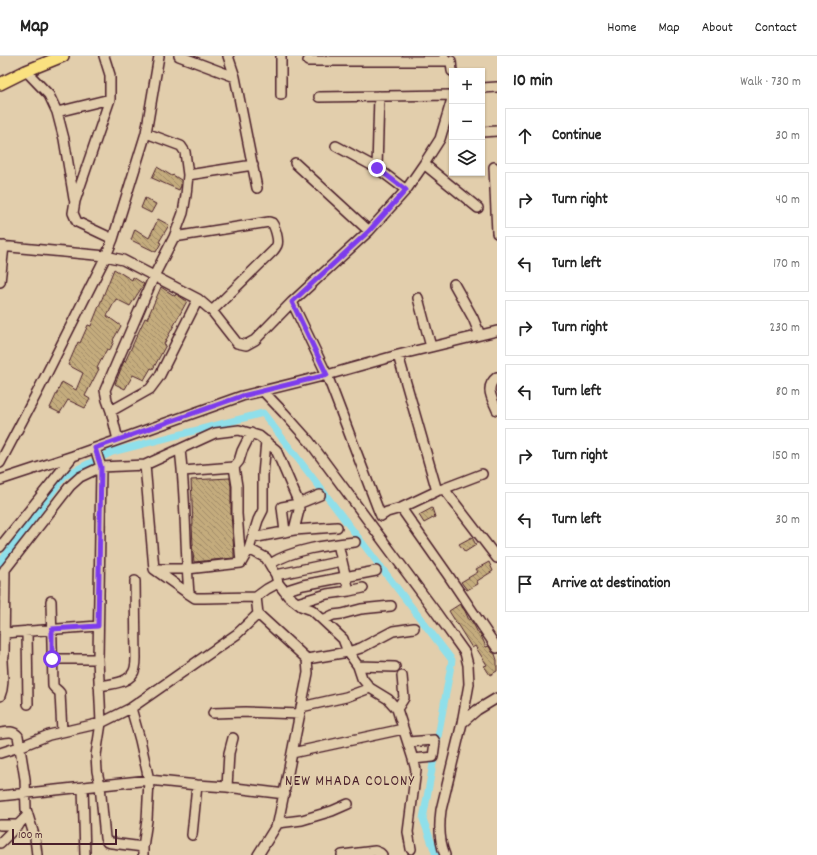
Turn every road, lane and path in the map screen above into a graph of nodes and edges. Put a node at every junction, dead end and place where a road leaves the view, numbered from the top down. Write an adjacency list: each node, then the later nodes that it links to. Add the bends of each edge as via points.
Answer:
1 (64, 56): 10 (main road)
2 (104, 56): 19 (street, via 110,75)
3 (159, 56): 24 (street)
4 (179, 56): 11 (street)
5 (228, 56): 11 (street)
6 (281, 56): 15 (street)
7 (341, 59): 8 (street); 9 (street)
8 (308, 61)
9 (448, 61)
10 (26, 71): 12 (main road); 21 (street, via 49,95)
11 (235, 77): 28 (street)
12 (0, 84)
13 (497, 87): 14 (street)
14 (485, 88)
15 (281, 95)
16 (449, 95): 17 (street)
17 (379, 96): 18 (street); 30 (street)
18 (319, 97)
19 (110, 99): 21 (street); 34 (street)
20 (450, 104): 27 (street, via 440,139)
21 (57, 112): 34 (street)
22 (497, 131): 23 (street)
23 (485, 132)
24 (146, 134): 31 (street, via 181,146 185,152); 39 (street)
25 (336, 146): 30 (street)
26 (295, 163): 36 (street)
27 (424, 164): 33 (street); 35 (street)
28 (253, 165): 31 (street); 32 (street)
29 (494, 167): 37 (street)
30 (377, 168): 33 (street)
31 (188, 176): 38 (street, via 183,213)
32 (257, 188)
33 (406, 190): 36 (street)
34 (75, 201): 39 (street, via 73,213 77,222)
35 (478, 208)
36 (369, 231): 47 (street)
37 (497, 233)
38 (174, 237): 42 (street); 48 (street, via 269,222 275,226 277,246)
39 (114, 239): 41 (street)
40 (2, 246): 41 (street); 43 (street)
41 (106, 256): 42 (street, via 123,260); 64 (street, via 40,390)
42 (154, 276): 46 (street); 57 (street, via 105,390)
43 (0, 282)
44 (454, 284): 50 (street)
45 (418, 298): 51 (street)
46 (198, 299): 48 (street); 57 (street, via 159,378 150,389)
47 (292, 302): 48 (street, via 255,340 246,345 237,343); 53 (street)
48 (212, 311)
49 (497, 332): 50 (street)
50 (480, 336): 51 (street)
51 (430, 347): 52 (street)
52 (398, 355): 53 (street); 71 (street)
53 (327, 375): 55 (street); 75 (street)
54 (497, 376): 56 (street, via 491,383 490,392)
55 (263, 391): 59 (street); 77 (street, via 309,441)
56 (497, 410)
57 (111, 412): 59 (street)
58 (251, 433): 60 (street); 62 (street, via 239,430 215,433); 67 (street)
59 (118, 440): 61 (street)
60 (266, 441): 73 (street, via 276,450); 79 (street, via 263,510)
61 (96, 450): 63 (street); 65 (street)
62 (180, 450): 66 (street); 68 (street)
63 (72, 456): 70 (street); 82 (street)
64 (0, 464)
65 (101, 465): 66 (street); 91 (street, via 70,486); 105 (street)
66 (145, 465): 88 (street)
67 (234, 467): 68 (street); 86 (street)
68 (183, 471): 89 (street)
69 (482, 474): 71 (street)
70 (0, 480)
71 (440, 490): 74 (street); 84 (street)
72 (320, 495): 73 (street)
73 (298, 504): 78 (street, via 299,510); 78 (street, via 282,507)
74 (401, 508): 75 (street); 110 (street)
75 (381, 516): 77 (street)
76 (337, 528): 78 (street)
77 (373, 528): 130 (street, via 465,653 469,684)
78 (290, 531): 79 (street)
79 (252, 538): 83 (street)
80 (355, 542): 81 (street)
81 (338, 544): 85 (street); 87 (street, via 295,553)
82 (0, 547)
83 (249, 549): 86 (street); 87 (street, via 266,558)
84 (497, 558)
85 (342, 561): 92 (street); 93 (street)
86 (241, 564): 89 (street)
87 (270, 564): 93 (street)
88 (154, 569): 89 (street); 98 (street)
89 (187, 569): 98 (street)
90 (376, 571): 92 (street)
91 (3, 572): 109 (street)
92 (345, 577): 96 (street); 97 (street)
93 (277, 579): 96 (street); 99 (street)
94 (135, 581): 120 (street, via 135,669 125,681)
95 (363, 588): 97 (street)
96 (284, 591): 101 (street)
97 (349, 591): 101 (street, via 327,594)
98 (189, 594): 99 (street, via 195,598)
99 (256, 596): 103 (street)
100 (51, 601): 107 (street)
101 (297, 603): 104 (street, via 312,610)
102 (391, 606): 104 (street, via 361,609 333,615)
103 (258, 614): 115 (street); 125 (street, via 238,634)
104 (323, 620): 111 (street, via 343,639)
105 (98, 626): 107 (street); 112 (street)
106 (414, 628): 111 (street, via 392,631)
107 (52, 629): 108 (street); 114 (street)
108 (27, 631): 109 (street); 124 (street)
109 (4, 633): 113 (street, via 4,656)
110 (497, 648)
111 (348, 652): 115 (street); 116 (street)
112 (98, 658): 114 (street); 120 (street)
113 (1, 659): 119 (street)
114 (52, 659): 132 (street, via 53,686 61,698)
115 (307, 660): 127 (street, via 308,673)
116 (358, 666): 117 (street); 121 (street, via 362,678)
117 (395, 667)
118 (402, 676): 126 (street, via 404,698)
119 (1, 685): 122 (street)
120 (99, 686): 129 (street)
121 (370, 688): 126 (street, via 388,699); 127 (street)
122 (0, 696)
123 (497, 698): 130 (street)
124 (28, 704)
125 (131, 708): 129 (street); 140 (street)
126 (397, 709): 131 (street)
127 (300, 710): 128 (street); 138 (street)
128 (213, 713)
129 (101, 723): 132 (street); 141 (street, via 96,756)
130 (462, 723): 162 (street, via 441,810 440,836)
131 (404, 729): 135 (street); 138 (street)
132 (62, 732): 136 (street)
133 (0, 733): 136 (street, via 15,733)
134 (233, 738): 144 (street, via 229,753)
135 (408, 742): 139 (street); 139 (street, via 435,742 433,756)
136 (20, 747): 137 (street); 145 (street)
137 (0, 753)
138 (292, 753): 146 (street)
139 (413, 759): 155 (street, via 416,770 408,832)
140 (149, 780): 141 (street); 142 (street); 156 (street)
141 (100, 785): 143 (street); 156 (street, via 107,842)
142 (197, 785): 144 (street); 153 (street)
143 (83, 787): 145 (street); 158 (street)
144 (227, 787): 146 (street)
145 (25, 793): 147 (street); 149 (street)
146 (285, 794): 150 (street)
147 (0, 796)
148 (348, 804): 150 (street, via 302,820)
149 (28, 816): 152 (street); 157 (street)
150 (278, 823): 159 (street)
151 (0, 825): 152 (street)
152 (19, 825): 154 (street)
153 (192, 835)
154 (0, 843)
155 (411, 848)
156 (143, 851)
157 (37, 855)
158 (85, 855)
159 (258, 855)
160 (342, 855): 161 (street, via 375,851)
161 (382, 855)
162 (445, 855)

